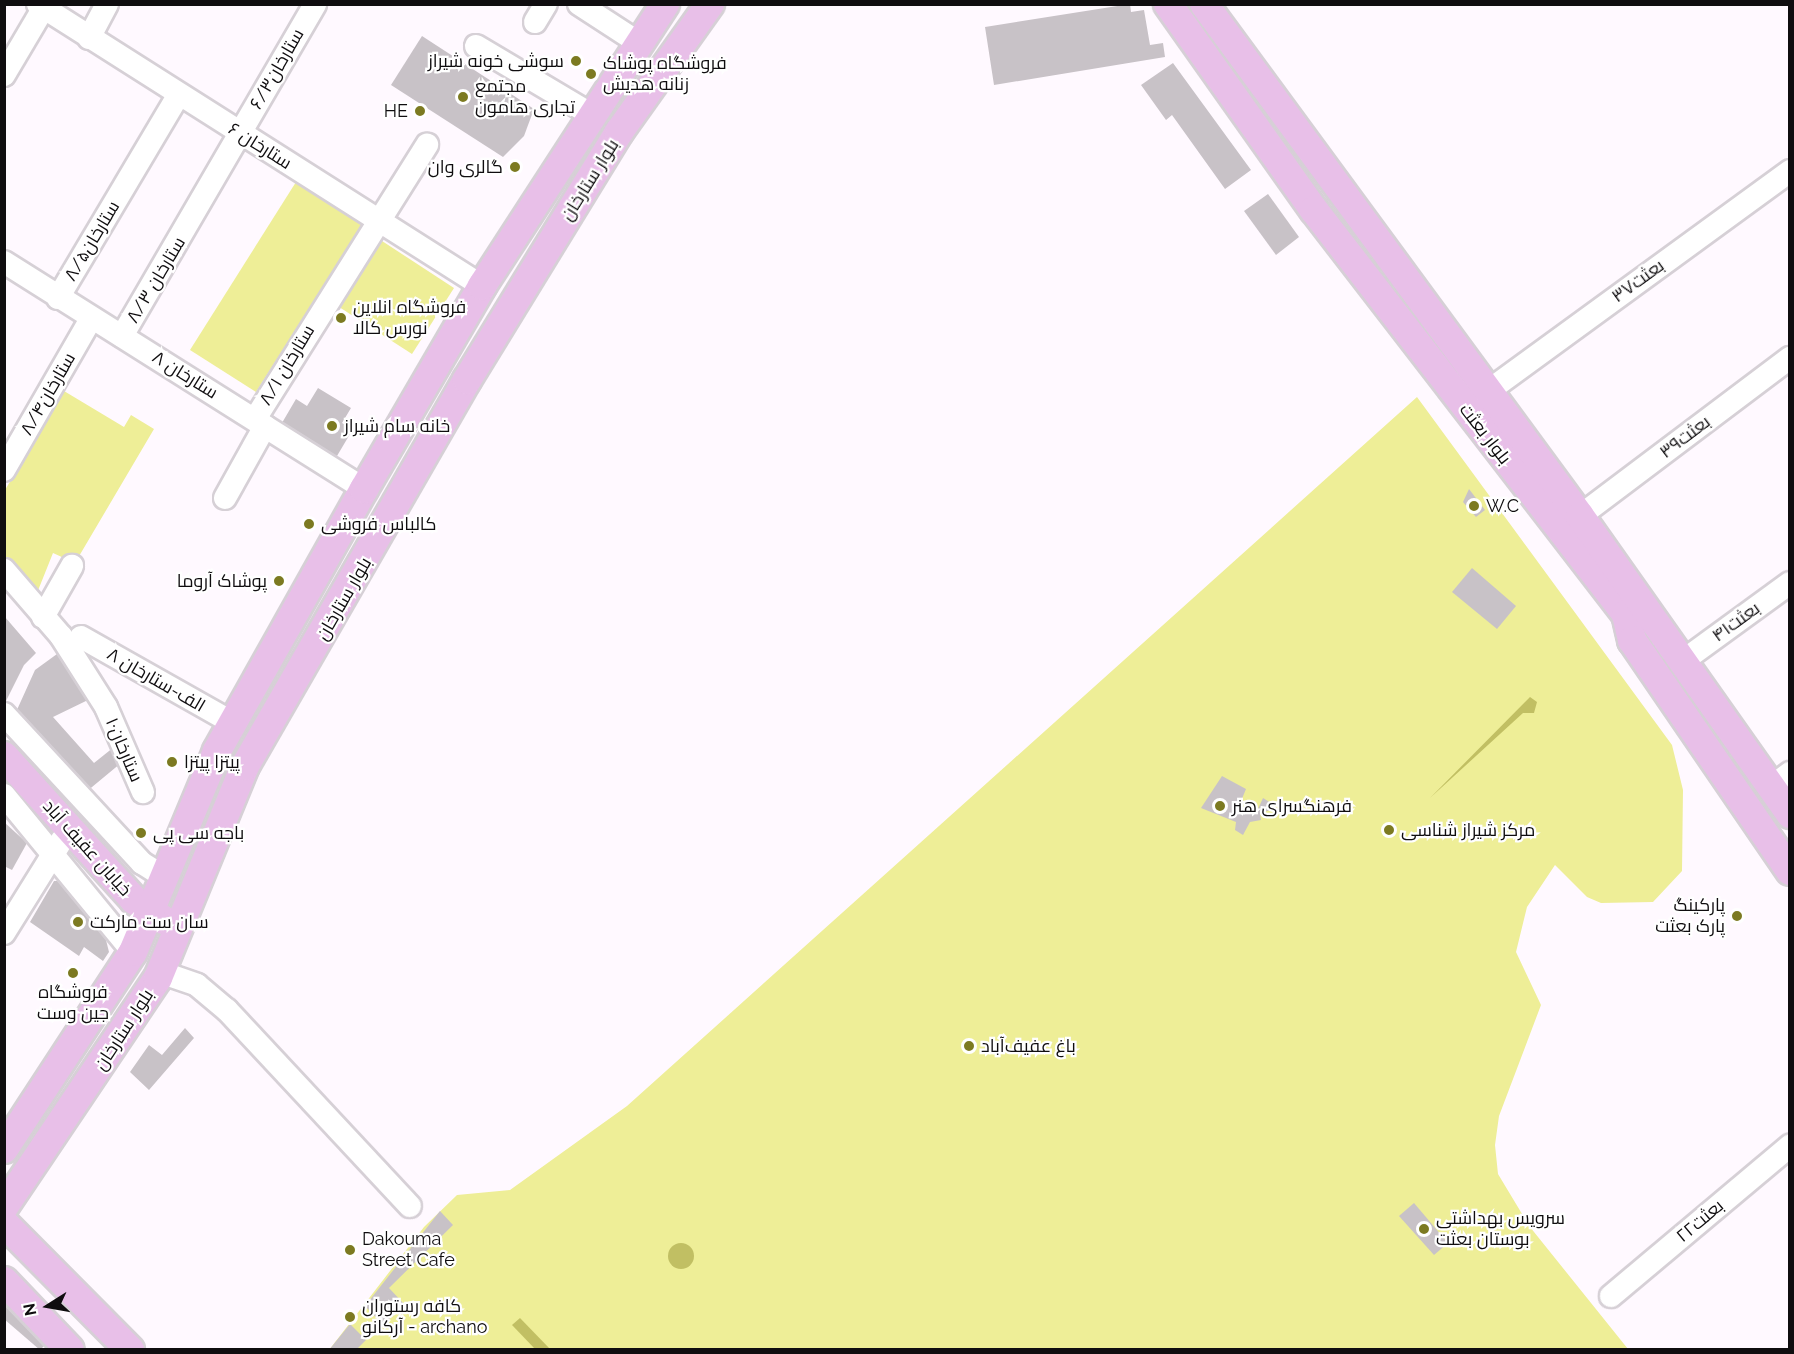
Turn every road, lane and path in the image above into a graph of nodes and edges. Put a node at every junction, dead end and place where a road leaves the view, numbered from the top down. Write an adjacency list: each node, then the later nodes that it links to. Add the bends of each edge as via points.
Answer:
1 (107, 4): 9 (street)
2 (315, 4): 15 (street, ستارخان۶/۳)
3 (579, 4): 10 (street)
4 (665, 4): 10 (main road, بلوار ستارخان)
5 (710, 4): 52 (main road, بلوار ستارخان, via 619,132 467,380 249,759)
6 (1168, 4): 19 (main road, بلوار بعثت)
7 (1204, 4): 18 (main road, بلوار بعثت)
8 (41, 7): 9 (street, ستارخان ۶); 12 (street)
9 (89, 38): 13 (street, ستارخان ۶)
10 (639, 44): 14 (main road, بلوار ستارخان)
11 (477, 45): 14 (street)
12 (4, 75)
13 (178, 96): 15 (street, ستارخان ۶); 24 (street, ستارخان۸/۵)
14 (592, 115): 23 (main road, بلوار ستارخان)
15 (240, 133): 20 (street, ستارخان ۶); 21 (street, ستارخان۶/۳)
16 (427, 145): 20 (street, ستارخان ۸/۱)
17 (1790, 171): 28 (street, بعثت۳۷)
18 (1341, 191): 19 (main road); 28 (main road, بلوار بعثت)
19 (1314, 210): 49 (main road, بلوار بعثت, via 1626,614 1632,640)
20 (380, 222): 23 (street, ستارخان ۶); 29 (street, ستارخان ۸/۱, via 320,311)
21 (189, 224): 26 (street, ستارخان ۸/۳)
22 (4, 262): 24 (street, ستارخان ۸)
23 (482, 286): 31 (main road, بلوار ستارخان)
24 (58, 298): 25 (street, ستارخان ۸)
25 (91, 319): 26 (street, ستارخان ۸); 30 (street, ستارخان۸/۴)
26 (122, 336): 29 (street, ستارخان ۸)
27 (1790, 358): 33 (street, بعثت۳۹)
28 (1486, 392): 33 (main road, بلوار بعثت)
29 (260, 422): 31 (street, ستارخان ۸); 32 (street, ستارخان ۸/۱)
30 (4, 470)
31 (364, 489): 41 (main road, بلوار ستارخان)
32 (225, 498)
33 (1580, 516): 39 (main road, بلوار بعثت)
34 (72, 566): 37 (street)
35 (4, 570): 37 (street)
36 (1790, 583): 39 (street, بعثت۴۱)
37 (43, 617): 38 (street)
38 (71, 637): 41 (street, ۸ الف-ستارخان); 44 (street, ستارخان۱۰)
39 (1683, 662): 43 (main road, بلوار بعثت)
40 (4, 714): 50 (street, via 142,863)
41 (231, 722): 50 (main road, بلوار ستارخان)
42 (4, 756): 47 (main road, خیابان عفیف آباد)
43 (1780, 781): 46 (main road, بلوار بعثت)
44 (142, 792)
45 (4, 795): 48 (street)
46 (1790, 814)
47 (69, 828): 48 (street); 51 (main road, خیابان عفیف آباد)
48 (54, 852): 53 (street); 54 (street)
49 (1790, 871)
50 (166, 878): 51 (main road, بلوار ستارخان)
51 (150, 914): 52 (main road, خیابان عفیف آباد); 54 (main road, بلوار ستارخان)
52 (179, 929): 55 (main road, بلوار ستارخان)
53 (4, 933)
54 (133, 952): 57 (main road, بلوار ستارخان)
55 (160, 972): 58 (street, via 197,985 227,1010); 59 (main road, بلوار ستارخان)
56 (1790, 1146): 62 (street, بعثت۲۲)
57 (4, 1149)
58 (410, 1206)
59 (4, 1207)
60 (4, 1223): 64 (main road)
61 (4, 1281): 63 (main road)
62 (1611, 1296)
63 (70, 1350)
64 (130, 1350)

